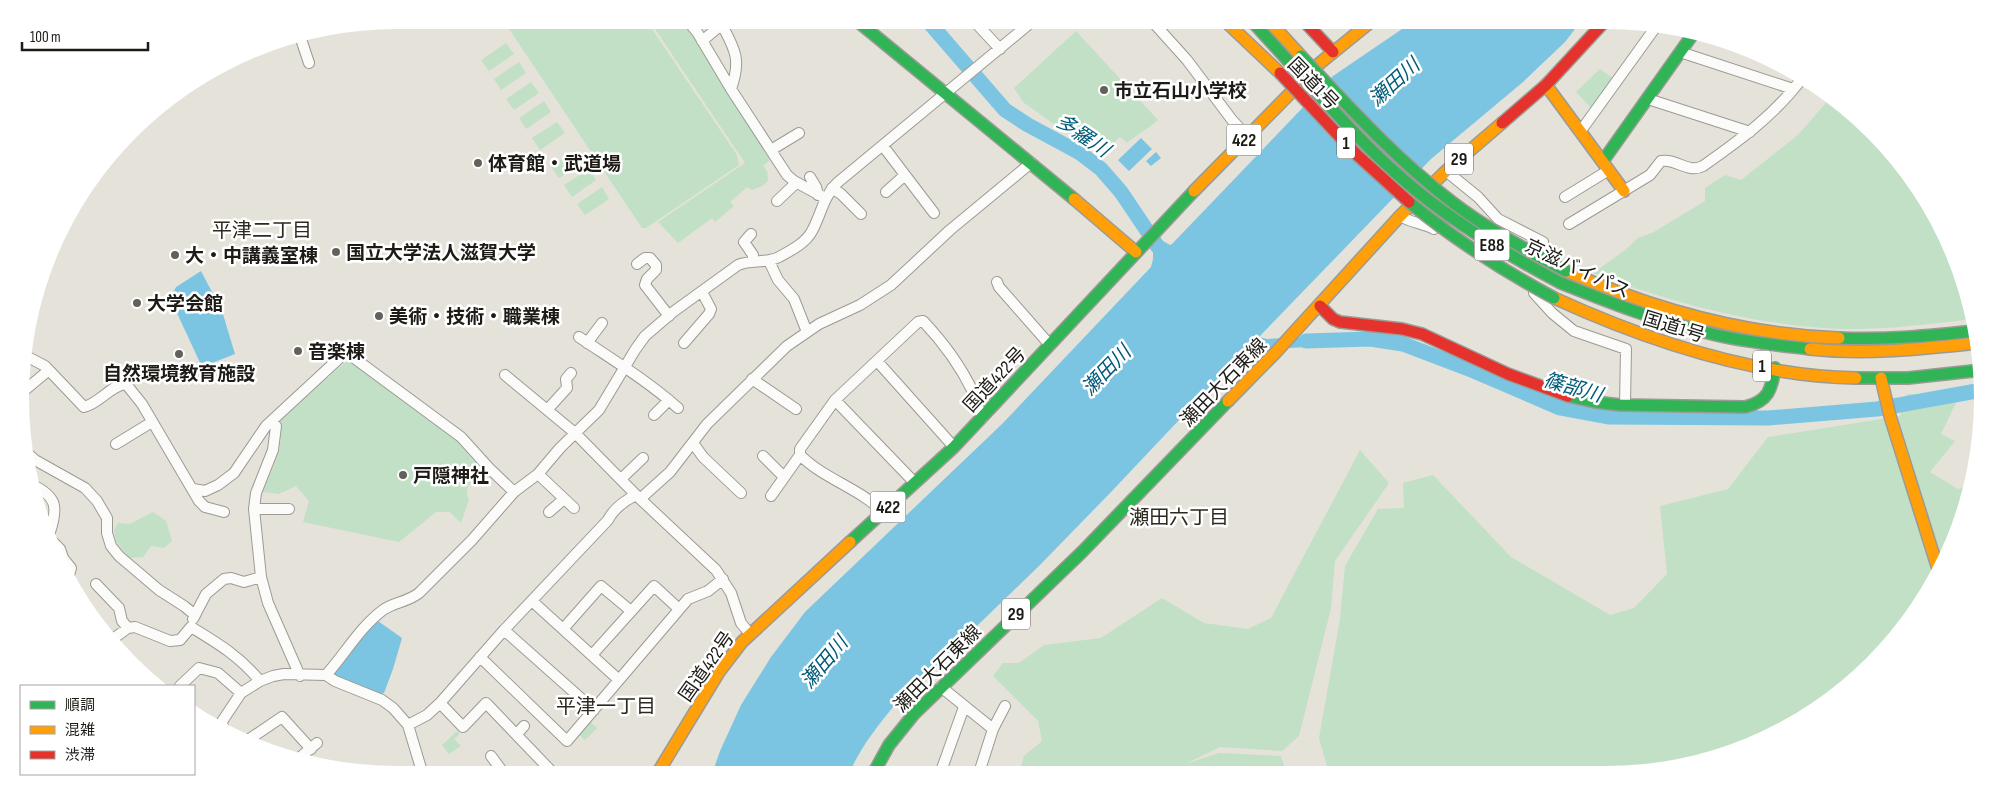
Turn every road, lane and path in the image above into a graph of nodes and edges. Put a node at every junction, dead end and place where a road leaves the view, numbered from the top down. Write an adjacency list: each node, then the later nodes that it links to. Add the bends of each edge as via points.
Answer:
1 (693, 29): 17 (street)
2 (717, 29): 17 (street)
3 (728, 29): 24 (street, via 737,61)
4 (867, 29): 26 (main road)
5 (981, 29): 18 (street)
6 (1023, 29): 18 (street)
7 (1159, 29): 31 (street)
8 (1234, 29): 69 (main road, 国道1号 / 1, bridge, via 1406,200 1483,257 1587,314 1659,342 1714,357)
9 (1259, 29): 64 (main road, 京滋バイパス / E88, bridge, via 1334,111 1405,181 1485,241 1599,300 1670,325 1758,344 1868,352)
10 (1276, 29): 62 (main road, 京滋バイパス / E88, bridge, via 1376,135 1437,190 1506,238 1606,289 1671,312 1794,336 1853,340)
11 (1311, 29): 19 (main road)
12 (1362, 29): 19 (main road, 国道422号 / 422)
13 (1598, 29): 23 (main road, 瀬田大石東線 / 29)
14 (1652, 32): 28 (street)
15 (1690, 39): 20 (main road)
16 (302, 41): 21 (street)
17 (702, 41): 24 (street)
18 (1000, 49): 26 (street)
19 (1333, 52): 31 (main road, 国道422号 / 422)
20 (1680, 52): 25 (street); 27 (main road)
21 (309, 63)
22 (1798, 83): 25 (street)
23 (1546, 85): 28 (main road); 36 (main road, 瀬田大石東線 / 29)
24 (731, 89): 33 (street)
25 (1793, 89): 29 (street)
26 (946, 93): 32 (street); 34 (main road)
27 (1648, 98): 29 (street); 35 (main road)
28 (1580, 132): 35 (main road)
29 (1750, 132): 41 (street, via 1698,169 1664,160 1650,175)
30 (799, 133): 33 (street)
31 (1248, 137): 51 (main road, 国道422号 / 422)
32 (883, 146): 37 (street); 40 (street)
33 (772, 150): 39 (street)
34 (1031, 163): 51 (main road); 61 (street, via 950,230 891,285)
35 (1606, 166): 41 (main road); 44 (street)
36 (1446, 171): 48 (main road, 瀬田大石東線 / 29); 56 (street, via 1478,197 1498,219 1543,242)
37 (905, 175): 42 (street); 46 (street)
38 (810, 177): 43 (street)
39 (796, 183): 43 (street); 45 (street)
40 (832, 188): 43 (street); 47 (street)
41 (1624, 191): 49 (street)
42 (886, 192)
43 (821, 197): 53 (street, via 808,237 794,249)
44 (1565, 197)
45 (778, 201)
46 (934, 212)
47 (861, 214)
48 (1400, 216): 56 (street, via 1408,222 1425,224); 58 (main road, 瀬田大石東線 / 29)
49 (1569, 224)
50 (751, 234): 52 (street, via 744,242 753,255)
51 (1136, 252): 65 (main road, 国道422号 / 422)
52 (753, 261): 53 (street); 57 (street, via 738,265)
53 (769, 261): 61 (street, via 778,280 794,299)
54 (638, 264): 59 (street, via 650,258 656,265 646,285)
55 (996, 282): 65 (street)
56 (1524, 287): 79 (street, via 1536,294 1574,331 1626,350)
57 (702, 292): 59 (street); 63 (street, via 710,314)
58 (1320, 306): 79 (main road, via 1340,322 1421,334 1539,385 1578,398); 134 (main road, 瀬田大石東線 / 29, via 1083,551)
59 (669, 316): 68 (street, via 645,336)
60 (602, 324): 68 (street, via 583,340)
61 (807, 332): 75 (street)
62 (1968, 332)
63 (684, 343)
64 (1970, 344)
65 (1050, 345): 84 (main road, 国道422号 / 422)
66 (31, 359): 70 (street)
67 (877, 361): 78 (street); 84 (street, via 918,322 923,321 965,378); 90 (street)
68 (624, 368): 77 (street); 87 (street, via 599,410)
69 (1775, 368): 74 (main road, 国道1号 / 1, via 1833,377); 79 (main road, via 1769,392 1763,401 1754,405)
70 (49, 370): 76 (street); 85 (street, via 84,407 93,405 120,384 126,384)
71 (1973, 371): 74 (main road, 国道1号 / 1)
72 (571, 373): 81 (street, via 566,379 567,388)
73 (506, 375): 81 (street)
74 (1881, 378): 113 (main road, via 1885,401)
75 (752, 379): 82 (street); 88 (street, via 707,424)
76 (29, 386)
77 (669, 400): 80 (street); 83 (street)
78 (835, 400): 91 (street, via 800,449); 98 (street)
79 (1625, 404)
80 (678, 408)
81 (548, 409): 87 (street)
82 (796, 409)
83 (654, 415)
84 (982, 418): 90 (main road, 国道422号 / 422)
85 (152, 422): 89 (street); 100 (street)
86 (271, 422): 100 (street, via 234,472 205,491); 101 (street, via 346,352 461,436); 107 (street, via 276,426 276,436 256,492)
87 (575, 433): 95 (street); 97 (street)
88 (693, 443): 102 (street); 104 (street, via 670,472)
89 (116, 444)
90 (954, 447): 98 (main road, 国道422号 / 422)
91 (800, 455): 96 (street); 111 (street)
92 (763, 456): 96 (street)
93 (643, 458): 97 (street)
94 (34, 460): 120 (street, via 85,488 106,518 107,533 119,556)
95 (538, 474): 101 (street); 105 (street)
96 (784, 477): 103 (street)
97 (621, 479): 104 (street)
98 (914, 483): 111 (main road, 国道422号 / 422)
99 (40, 489): 112 (street, via 52,498 55,507)
100 (193, 489): 109 (street, via 205,507)
101 (514, 492): 129 (street, via 419,594 383,610 364,628)
102 (741, 493)
103 (771, 496)
104 (638, 497): 115 (street); 117 (street, via 624,501)
105 (564, 499): 106 (street); 110 (street)
106 (574, 508)
107 (254, 509): 108 (street); 114 (street)
108 (289, 509)
109 (224, 512)
110 (549, 512)
111 (883, 512): 125 (main road, 国道422号 / 422)
112 (51, 525)
113 (1936, 562)
114 (260, 577): 120 (street, via 244,582 224,579 206,594); 130 (street)
115 (723, 579): 118 (street, via 708,591 688,598); 125 (street, via 741,623)
116 (96, 584): 122 (street, via 119,608 122,621)
117 (532, 601): 123 (street); 124 (street)
118 (679, 609): 119 (street, via 654,586); 131 (street)
119 (631, 612): 123 (street, via 601,586); 127 (street)
120 (195, 615): 121 (street)
121 (191, 627): 122 (street, via 180,640 170,641 135,627); 132 (street, via 228,649)
122 (128, 628): 126 (street)
123 (563, 629): 127 (street)
124 (504, 630): 128 (street); 139 (street)
125 (750, 634): 151 (main road, 国道422号 / 422, via 724,665)
126 (116, 636)
127 (592, 655): 131 (street)
128 (480, 657): 136 (street); 139 (street, via 567,741)
129 (326, 675): 130 (street); 141 (street, via 382,700)
130 (300, 676): 132 (street, via 284,674)
131 (620, 680): 139 (street)
132 (260, 681): 135 (street)
133 (181, 685): 135 (street, via 199,668 218,673)
134 (941, 687): 138 (street); 152 (main road, 瀬田大石東線 / 29, via 899,731)
135 (241, 693): 140 (street)
136 (440, 703): 141 (street, via 427,715); 144 (street, via 463,727 486,703)
137 (1005, 706): 143 (street)
138 (964, 707): 143 (street); 153 (street)
139 (594, 710)
140 (222, 722)
141 (408, 725): 148 (street)
142 (524, 726): 144 (street)
143 (993, 729): 154 (street)
144 (517, 734): 150 (street)
145 (253, 737): 146 (street, via 282,717 314,746)
146 (304, 754)
147 (492, 756): 149 (street)
148 (420, 766)
149 (499, 766)
150 (547, 766)
151 (661, 766)
152 (877, 766)
153 (943, 766)
154 (981, 766)

